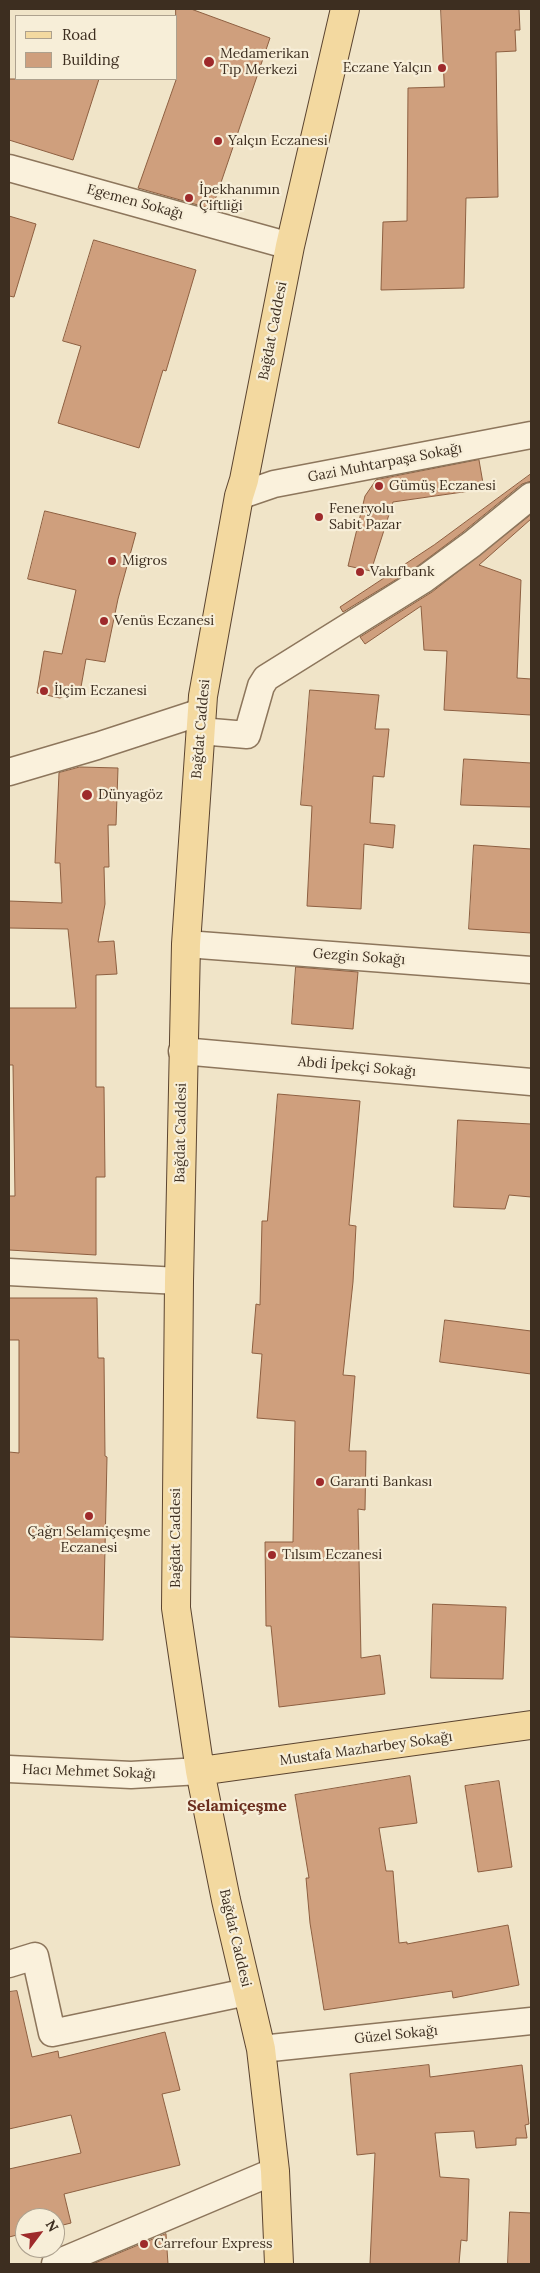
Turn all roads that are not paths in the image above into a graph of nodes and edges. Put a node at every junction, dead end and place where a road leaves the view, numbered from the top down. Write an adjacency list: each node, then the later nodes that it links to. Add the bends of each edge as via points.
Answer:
1 (345, 9): 3 (main road, Bağdat Caddesi)
2 (9, 168): 3 (street, Egemen Sokağı)
3 (290, 246): 6 (main road, Bağdat Caddesi)
4 (531, 423): 6 (street, Gazi Muhtarpaşa Sokağı, via 279,470)
5 (531, 435): 6 (street, Gazi Muhtarpaşa Sokağı)
6 (242, 488): 8 (main road, Bağdat Caddesi)
7 (531, 496): 8 (street, via 423,580 265,680 247,735)
8 (200, 722): 9 (street, via 97,746); 10 (main road, Bağdat Caddesi)
9 (9, 772)
10 (186, 944): 11 (street, Gezgin Sokağı); 12 (main road, Bağdat Caddesi)
11 (531, 970)
12 (182, 1052): 13 (street, Abdi İpekçi Sokağı); 15 (main road, Bağdat Caddesi)
13 (531, 1082)
14 (9, 1272): 15 (street)
15 (179, 1281): 18 (main road, Bağdat Caddesi, via 176,1608)
16 (531, 1725): 18 (main road, Mustafa Mazharbey Sokağı)
17 (9, 1769): 18 (street, Hacı Mehmet Sokağı, via 131,1775)
18 (200, 1771): 20 (main road, Bağdat Caddesi)
19 (9, 1964): 20 (street, via 35,1956 52,2033)
20 (247, 1992): 22 (main road, Bağdat Caddesi)
21 (531, 2021): 22 (street, Güzel Sokağı)
22 (261, 2050): 23 (main road, Bağdat Caddesi)
23 (275, 2171): 24 (street); 25 (main road, Bağdat Caddesi)
24 (55, 2264)
25 (279, 2264)

